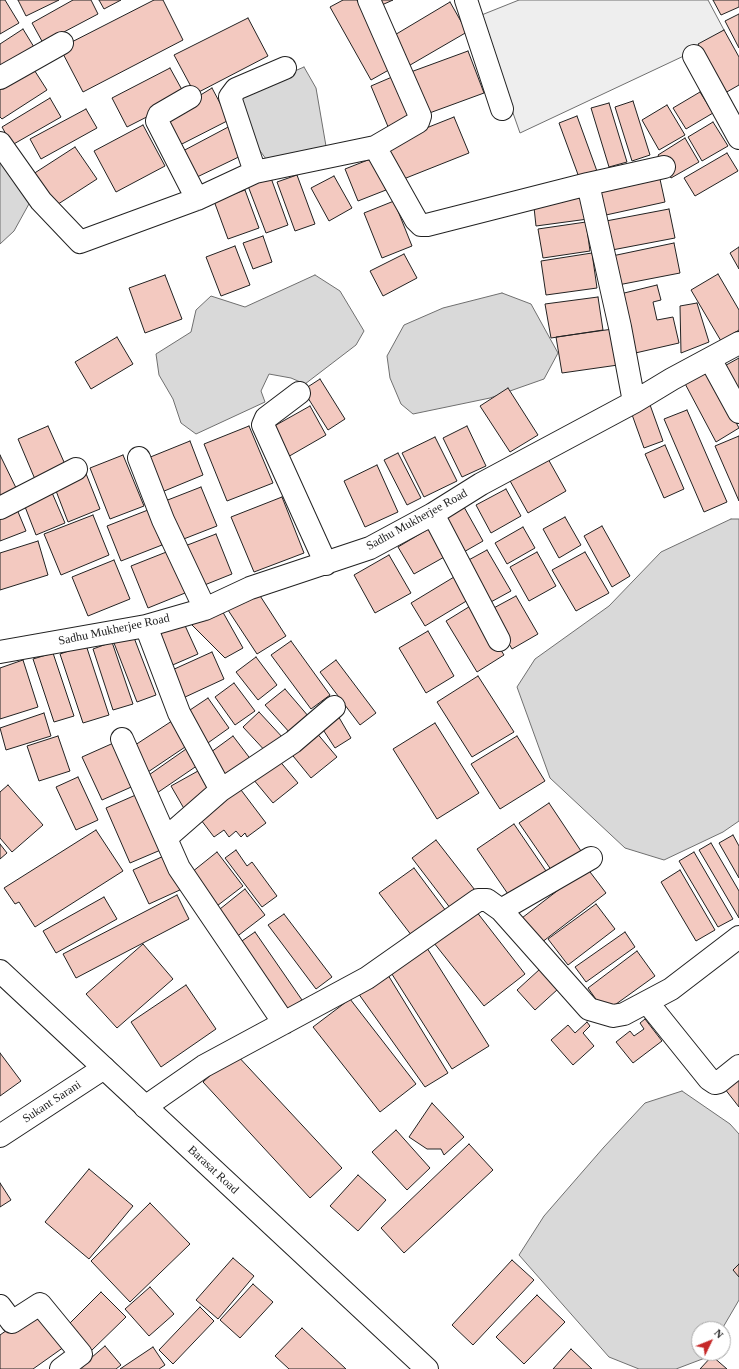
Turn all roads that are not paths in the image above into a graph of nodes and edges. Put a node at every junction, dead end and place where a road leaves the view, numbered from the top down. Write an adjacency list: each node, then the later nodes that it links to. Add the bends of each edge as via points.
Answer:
1 (369, 0): 11 (street, via 420,116 418,122)
2 (466, 0): 8 (street)
3 (62, 42): 6 (street)
4 (694, 56): 9 (street)
5 (285, 68): 13 (street, via 236,89 230,97)
6 (0, 78)
7 (190, 97): 15 (street, via 159,115 157,121)
8 (502, 109)
9 (739, 138)
10 (0, 143): 15 (street, via 41,201 80,242)
11 (375, 147): 13 (street); 14 (street, via 416,220 426,226)
12 (664, 167): 14 (street)
13 (255, 172): 15 (street)
14 (588, 184): 19 (street)
15 (197, 199)
16 (739, 343): 17 (street, Sadhu Mukherjee Road)
17 (710, 359): 19 (street, Sadhu Mukherjee Road); 20 (street)
18 (299, 393): 25 (street, via 266,418 263,425)
19 (634, 402): 24 (street, Sadhu Mukherjee Road, via 481,484)
20 (739, 412)
21 (139, 458): 26 (street, via 163,520)
22 (76, 469): 23 (street)
23 (0, 508)
24 (433, 514): 25 (street, Sadhu Mukherjee Road, via 370,548); 28 (street)
25 (326, 564): 26 (street, Sadhu Mukherjee Road, via 250,588)
26 (205, 609): 27 (street, Sadhu Mukherjee Road)
27 (146, 626): 29 (street, Sadhu Mukherjee Road); 32 (street, via 179,713)
28 (499, 640)
29 (0, 652)
30 (334, 707): 32 (street, via 293,742)
31 (122, 740): 33 (street)
32 (221, 790): 33 (street)
33 (166, 838): 39 (street, via 179,868)
34 (591, 858): 35 (street)
35 (501, 910): 38 (street, via 589,1009 613,1016 624,1014); 39 (street, via 487,900 478,900 367,978)
36 (736, 944): 38 (street, via 671,990)
37 (0, 971): 41 (street, Barasat Road)
38 (647, 1002): 40 (street, via 709,1079 715,1083 719,1082)
39 (284, 1023): 42 (street, via 204,1066)
40 (739, 1066)
41 (104, 1068): 42 (street, Barasat Road); 43 (street, Sukant Sarani)
42 (145, 1107): 46 (street, Barasat Road)
43 (0, 1136)
44 (0, 1306): 45 (street, via 12,1322 40,1304 81,1354)
45 (61, 1369)
46 (427, 1369)

